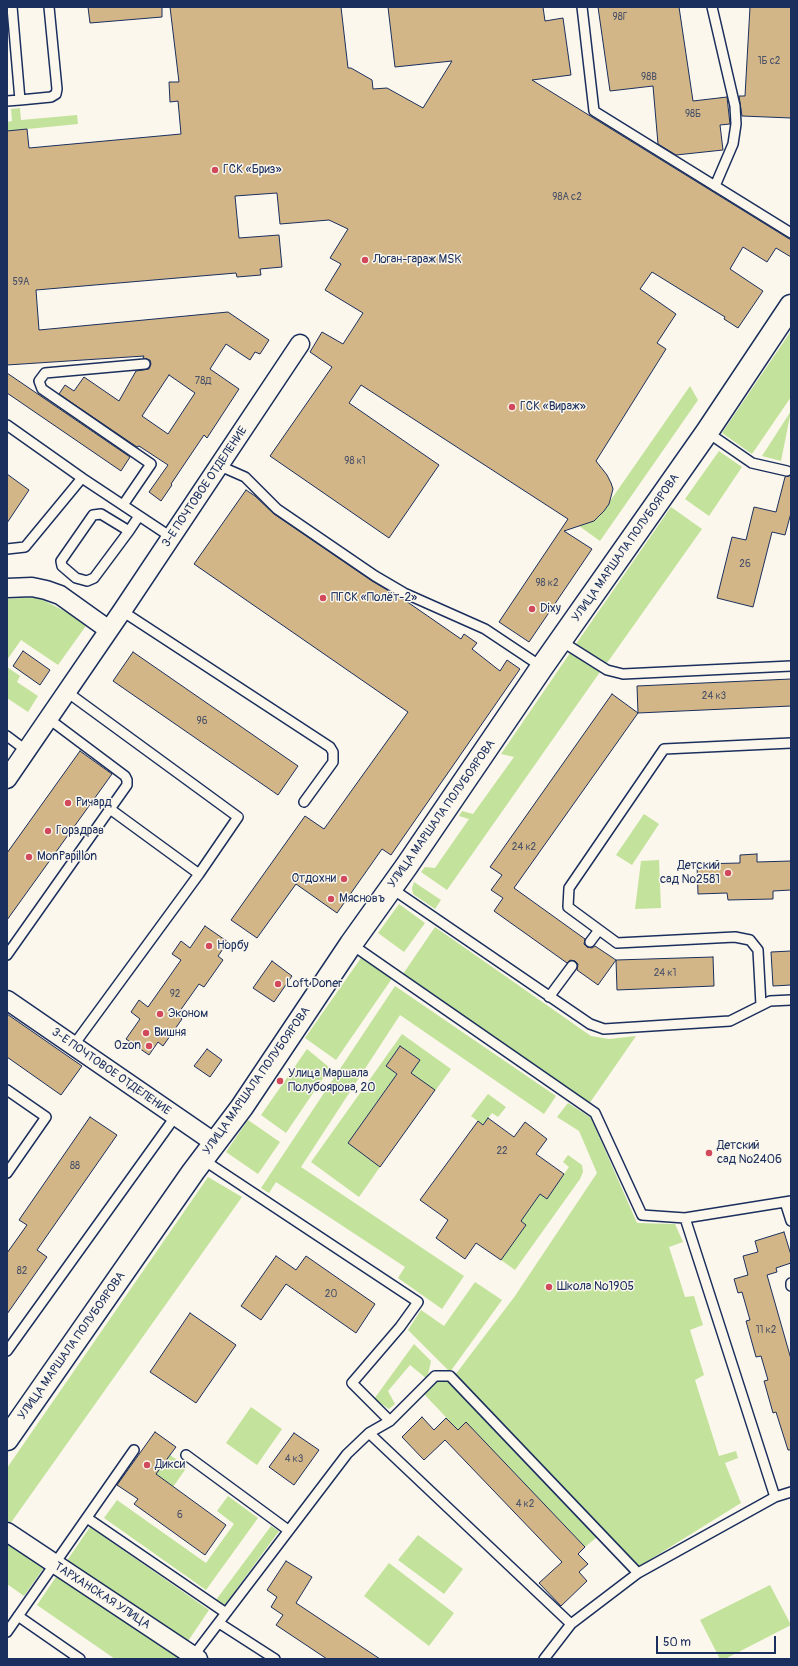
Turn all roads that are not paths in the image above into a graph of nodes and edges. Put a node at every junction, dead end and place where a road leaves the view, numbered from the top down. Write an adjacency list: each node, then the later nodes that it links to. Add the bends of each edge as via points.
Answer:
1 (12, 7): 5 (lane)
2 (49, 7): 5 (lane, via 56,94 52,97)
3 (582, 7): 7 (lane, via 594,111)
4 (712, 7): 7 (lane, via 735,106 736,124 732,144)
5 (20, 100): 6 (lane)
6 (7, 101)
7 (715, 186): 8 (lane)
8 (791, 233)
9 (791, 306): 13 (street, УЛИЦА МАРШАЛА ПОЛУБОЯРОВА)
10 (300, 344): 14 (street, 3-Е ПОЧТОВОЕ ОТДЕЛЕНИЕ)
11 (145, 364): 17 (lane, via 45,373 39,381 42,389 151,464)
12 (7, 425): 16 (lane)
13 (707, 432): 15 (lane, via 752,463); 25 (street, УЛИЦА МАРШАЛА ПОЛУБОЯРОВА)
14 (220, 466): 20 (street, 3-Е ПОЧТОВОЕ ОТДЕЛЕНИЕ); 27 (lane, via 246,477 277,509 375,576 404,593 485,629)
15 (787, 472)
16 (82, 478): 17 (lane); 21 (lane, via 25,547)
17 (123, 505): 18 (lane)
18 (140, 516): 19 (lane); 20 (lane)
19 (129, 531): 19 (lane, via 94,578 87,581 76,578 62,566 61,561 93,515 101,514)
20 (171, 537): 23 (street, 3-Е ПОЧТОВОЕ ОТДЕЛЕНИЕ)
21 (7, 549)
22 (7, 588): 24 (street, via 32,587 60,595)
23 (122, 611): 24 (street, 3-Е ПОЧТОВОЕ ОТДЕЛЕНИЕ); 34 (lane, via 330,747 333,762)
24 (109, 630): 28 (street, 3-Е ПОЧТОВОЕ ОТДЕЛЕНИЕ)
25 (561, 641): 26 (lane, via 607,670 623,674); 27 (street, УЛИЦА МАРШАЛА ПОЛУБОЯРОВА)
26 (791, 666)
27 (542, 667): 37 (street, УЛИЦА МАРШАЛА ПОЛУБОЯРОВА)
28 (67, 692): 29 (street, 3-Е ПОЧТОВОЕ ОТДЕЛЕНИЕ); 36 (lane, via 238,817)
29 (49, 719): 32 (street, 3-Е ПОЧТОВОЕ ОТДЕЛЕНИЕ); 35 (lane, via 125,776 127,785)
30 (7, 736): 32 (lane)
31 (791, 743): 38 (lane, via 664,749 569,888 568,907)
32 (27, 751): 33 (street, 3-Е ПОЧТОВОЕ ОТДЕЛЕНИЕ)
33 (7, 779)
34 (304, 802)
35 (110, 809): 36 (lane); 41 (lane)
36 (199, 874): 47 (lane)
37 (391, 888): 40 (street, УЛИЦА МАРШАЛА ПОЛУБОЯРОВА); 43 (lane)
38 (599, 930): 39 (lane); 46 (lane, via 617,942 736,937 750,940 758,950)
39 (590, 942)
40 (351, 944): 50 (street, УЛИЦА МАРШАЛА ПОЛУБОЯРОВА, via 242,1107); 53 (lane, via 595,1113 642,1215)
41 (7, 955)
42 (572, 966): 43 (lane)
43 (550, 997): 46 (lane, via 590,1024 604,1029 730,1021)
44 (7, 1000): 47 (street, 3-Е ПОЧТОВОЕ ОТДЕЛЕНИЕ)
45 (791, 1000): 46 (lane, via 770,1001)
46 (761, 1005)
47 (73, 1046): 49 (street, 3-Е ПОЧТОВОЕ ОТДЕЛЕНИЕ)
48 (7, 1090): 51 (lane, via 46,1117)
49 (175, 1117): 50 (street, 3-Е ПОЧТОВОЕ ОТДЕЛЕНИЕ); 55 (lane)
50 (209, 1151): 56 (lane, via 418,1302 400,1327 352,1382); 58 (street, УЛИЦА МАРШАЛА ПОЛУБОЯРОВА)
51 (7, 1173)
52 (788, 1201): 53 (lane); 54 (lane)
53 (685, 1218): 62 (lane)
54 (791, 1221)
55 (7, 1351)
56 (390, 1421): 57 (lane); 67 (lane, via 435,1376 450,1376)
57 (369, 1433): 64 (lane, via 348,1454); 71 (lane)
58 (7, 1439)
59 (134, 1450): 63 (lane)
60 (186, 1455): 64 (lane)
61 (791, 1492): 62 (lane)
62 (774, 1497): 67 (lane)
63 (87, 1518): 66 (lane); 68 (lane)
64 (288, 1530): 68 (lane)
65 (7, 1532): 66 (street, ТАРХАНСКАЯ УЛИЦА)
66 (55, 1564): 69 (lane); 73 (street, ТАРХАНСКАЯ УЛИЦА)
67 (638, 1572): 71 (lane)
68 (226, 1613): 70 (lane)
69 (18, 1616): 72 (lane); 74 (lane)
70 (219, 1623): 73 (lane); 75 (lane)
71 (571, 1624): 76 (lane)
72 (7, 1632)
73 (194, 1658)
74 (80, 1659)
75 (275, 1659)
76 (544, 1659)

